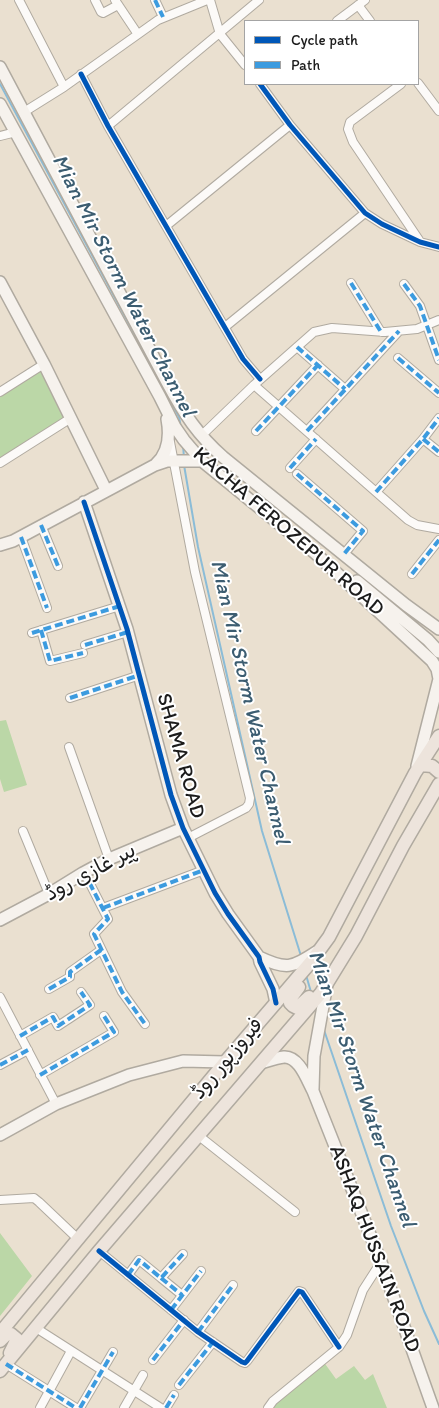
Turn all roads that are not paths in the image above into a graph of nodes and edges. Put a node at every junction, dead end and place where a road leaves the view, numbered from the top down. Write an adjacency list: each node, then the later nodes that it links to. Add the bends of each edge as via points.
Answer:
1 (18, 0): 20 (street)
2 (95, 0): 7 (street, via 103,13)
3 (155, 0): 9 (street)
4 (209, 0): 9 (street); 13 (street)
5 (259, 0): 13 (street)
6 (365, 0): 8 (street)
7 (117, 3): 12 (street)
8 (358, 5): 10 (street); 11 (street)
9 (163, 17): 12 (street)
10 (338, 20)
11 (369, 20)
12 (137, 33): 16 (street)
13 (220, 34): 14 (street); 25 (street)
14 (244, 64)
15 (0, 66): 23 (main road)
16 (81, 74): 20 (street); 25 (street)
17 (419, 84): 22 (street)
18 (261, 85): 24 (street)
19 (400, 85): 30 (street, via 350,122 348,129 353,142)
20 (64, 87): 23 (street)
21 (0, 104): 26 (main road, KACHA FEROZEPUR ROAD)
22 (439, 111)
23 (24, 112): 55 (main road, via 180,407)
24 (290, 125): 28 (street); 29 (street)
25 (108, 126): 29 (street)
26 (16, 132): 27 (street); 50 (main road, KACHA FEROZEPUR ROAD)
27 (0, 136)
28 (365, 213): 30 (street); 37 (street)
29 (166, 226): 37 (street)
30 (420, 242): 31 (street)
31 (439, 247)
32 (0, 282): 43 (main road)
33 (351, 283): 39 (street)
34 (404, 284): 36 (street, via 420,306)
35 (439, 320): 36 (street, KACHA FEROZEPUR ROAD)
36 (427, 325): 38 (street, KACHA FEROZEPUR ROAD); 42 (street)
37 (225, 327): 45 (street)
38 (399, 331): 39 (street, KACHA FEROZEPUR ROAD); 46 (street)
39 (381, 332): 40 (street, KACHA FEROZEPUR ROAD, via 332,328 314,332)
40 (297, 347): 44 (street); 45 (street, KACHA FEROZEPUR ROAD)
41 (398, 358): 48 (street)
42 (439, 360)
43 (44, 364): 47 (street); 51 (main road)
44 (318, 365): 46 (street); 49 (street)
45 (257, 382): 49 (street); 55 (street, KACHA FEROZEPUR ROAD)
46 (345, 389): 54 (street)
47 (0, 392)
48 (439, 393)
49 (279, 407): 53 (street); 54 (street)
50 (166, 409): 56 (main road); 61 (main road, KACHA FEROZEPUR ROAD, via 184,440)
51 (71, 418): 62 (street); 66 (main road)
52 (439, 418): 58 (street)
53 (256, 431)
54 (307, 431): 57 (street)
55 (200, 436): 75 (main road)
56 (169, 437): 60 (street, KACHA FEROZEPUR ROAD); 63 (main road, via 166,451)
57 (316, 439): 64 (street); 67 (street)
58 (423, 439): 59 (street); 67 (street)
59 (439, 452)
60 (173, 461): 61 (main road); 63 (main road); 96 (street, KACHA FEROZEPUR ROAD, via 195,572 250,798 246,808)
61 (202, 461): 74 (main road, KACHA FEROZEPUR ROAD)
62 (0, 463)
63 (155, 465): 66 (main road)
64 (290, 468)
65 (297, 474): 75 (street, via 363,531)
66 (106, 490): 68 (main road)
67 (376, 492): 70 (street, via 417,525)
68 (84, 502): 69 (main road); 79 (main road, SHAMA ROAD)
69 (42, 525): 71 (main road); 76 (street)
70 (439, 529)
71 (21, 537): 73 (main road); 80 (street)
72 (439, 540): 77 (street)
73 (0, 545)
74 (315, 553): 86 (main road, via 344,571); 91 (main road, KACHA FEROZEPUR ROAD, via 427,655 437,669 439,679)
75 (344, 554): 78 (main road)
76 (58, 566)
77 (412, 574)
78 (406, 605): 81 (main road); 85 (main road)
79 (120, 606): 82 (street); 83 (main road, SHAMA ROAD)
80 (47, 608)
81 (439, 629)
82 (41, 630): 83 (street, via 50,662); 84 (street)
83 (128, 632): 87 (main road, SHAMA ROAD)
84 (32, 633)
85 (439, 636)
86 (439, 652)
87 (140, 675): 88 (street); 96 (main road, SHAMA ROAD, via 171,795)
88 (70, 698)
89 (439, 736): 91 (main road, فیروزپور روڈ)
90 (69, 747): 97 (street)
91 (418, 769): 92 (main road, via 432,766); 103 (main road, فیروزپور روڈ)
92 (439, 772)
93 (439, 784): 94 (main road, فیروزپور روڈ)
94 (434, 799): 107 (main road, فیروزپور روڈ)
95 (22, 831): 100 (street)
96 (185, 833): 97 (main road, پیر غازی روڈ); 98 (main road, SHAMA ROAD)
97 (109, 859): 99 (main road, پیر غازی روڈ)
98 (204, 870): 101 (street); 105 (main road, SHAMA ROAD, via 228,914)
99 (84, 872): 100 (main road, پیر غازی روڈ); 101 (street)
100 (49, 894): 102 (main road, پیر غازی روڈ)
101 (103, 908): 104 (street, via 108,920 94,932)
102 (0, 920)
103 (329, 937): 106 (main road, فیروزپور روڈ); 107 (main road, via 316,965 291,998 293,1006 301,1006)
104 (101, 950): 108 (street, via 70,972 70,977); 114 (street, via 122,992)
105 (259, 957): 106 (main road, via 278,966); 112 (main road, SHAMA ROAD, via 274,988)
106 (304, 964): 112 (main road, فیروزپور روڈ)
107 (336, 970): 110 (main road, فیروزپور روڈ)
108 (49, 989)
109 (82, 992): 115 (street, via 90,1005 58,1026 52,1018)
110 (322, 995): 118 (main road, فیروزپور روڈ); 121 (main road, ASHAQ HUSSAIN ROAD)
111 (0, 997): 115 (street)
112 (276, 1003): 117 (main road, فیروزپور روڈ)
113 (104, 1016): 120 (street, via 114,1032)
114 (145, 1024)
115 (20, 1036): 116 (street)
116 (28, 1050): 119 (street); 120 (street)
117 (225, 1062): 122 (main road, via 183,1061 150,1069); 127 (main road, فیروزپور روڈ)
118 (260, 1063): 121 (main road, ASHAQ HUSSAIN ROAD, via 284,1057 293,1059); 124 (main road, فیروزپور روڈ)
119 (0, 1065)
120 (40, 1075): 122 (street)
121 (314, 1091): 130 (main road, ASHAQ HUSSAIN ROAD)
122 (56, 1104): 123 (main road)
123 (0, 1135)
124 (199, 1136): 126 (street); 128 (main road, فیروزپور روڈ)
125 (0, 1200): 127 (street, via 34,1198)
126 (295, 1212)
127 (78, 1239): 128 (main road, via 71,1256 16,1323 22,1334 31,1328 83,1265); 140 (main road, فیروزپور روڈ)
128 (99, 1251): 132 (street); 138 (main road, فیروزپور روڈ)
129 (183, 1254): 133 (street)
130 (381, 1262): 143 (street, via 363,1290 347,1335); 160 (main road, ASHAQ HUSSAIN ROAD)
131 (200, 1271): 135 (street)
132 (128, 1274): 133 (street, via 139,1260); 136 (street)
133 (161, 1278): 135 (street)
134 (233, 1285): 139 (street)
135 (182, 1295): 136 (street)
136 (171, 1310): 137 (street)
137 (184, 1320): 139 (street); 146 (street)
138 (36, 1328): 144 (street); 147 (main road, فیروزپور روڈ)
139 (198, 1332): 142 (street)
140 (0, 1334)
141 (0, 1340): 147 (main road, via 7,1334 17,1339)
142 (212, 1342): 143 (street, via 245,1363 299,1291); 150 (street)
143 (339, 1347): 159 (street)
144 (71, 1351): 148 (street); 152 (street)
145 (112, 1352): 148 (street)
146 (153, 1360)
147 (2, 1367): 152 (street)
148 (102, 1371): 151 (street); 155 (street)
149 (143, 1375): 151 (street)
150 (179, 1385)
151 (134, 1390): 156 (street); 157 (street)
152 (50, 1391): 154 (street); 155 (street)
153 (174, 1395): 158 (street)
154 (40, 1408)
155 (78, 1408)
156 (124, 1408)
157 (161, 1408)
158 (166, 1408)
159 (268, 1408)
160 (433, 1408)

